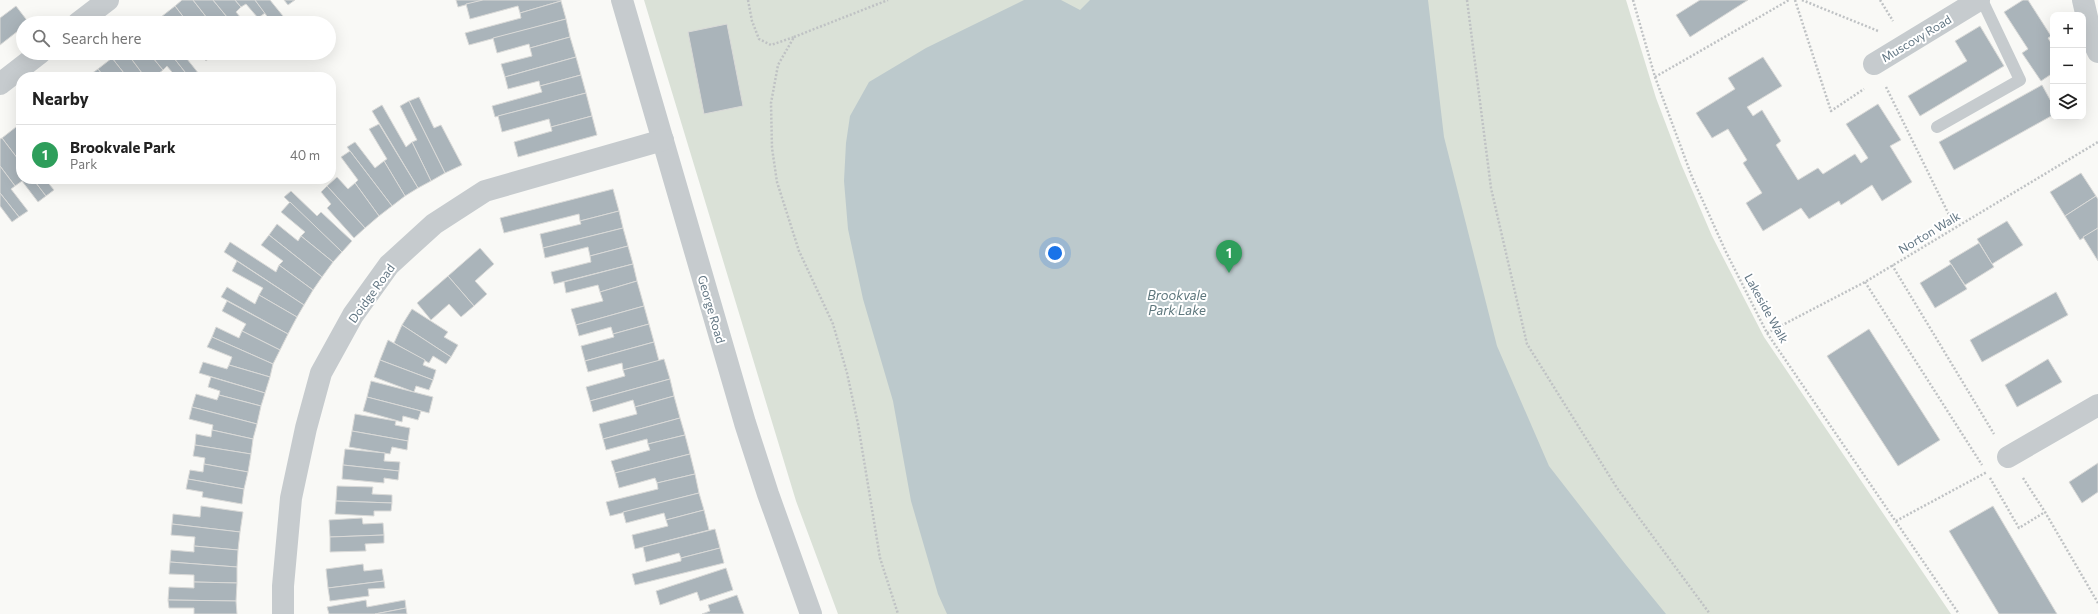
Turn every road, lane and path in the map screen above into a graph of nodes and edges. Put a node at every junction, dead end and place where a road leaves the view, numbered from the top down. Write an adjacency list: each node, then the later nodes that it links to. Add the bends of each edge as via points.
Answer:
1 (108, 0): 12 (street)
2 (622, 0): 21 (street, George Road)
3 (748, 0): 13 (path, via 759,39 771,45)
4 (888, 0): 13 (path)
5 (1466, 0): 34 (path, via 1491,188 1527,344 1617,488)
6 (1633, 0): 18 (path, Lakeside Walk)
7 (1789, 0): 18 (path)
8 (1795, 0): 17 (path, via 1831,111)
9 (1802, 0): 14 (path)
10 (1981, 0): 14 (street, Muscovy Road); 20 (lane, via 2020,80)
11 (2083, 0): 15 (street, via 2092,39)
12 (87, 16)
13 (794, 37): 33 (path, via 778,65 771,103 772,148 777,182 799,251 833,324 847,373 880,558)
14 (1906, 42): 17 (street, Muscovy Road)
15 (2098, 52)
16 (31, 60): 19 (street)
17 (1878, 71): 23 (path)
18 (1655, 77): 25 (path, Lakeside Walk, via 1692,177)
19 (0, 84)
20 (1937, 127)
21 (663, 140): 31 (street, Doidge Road, via 485,191 434,224 389,266 353,316 321,373 291,498 283,586); 32 (street, George Road, via 745,423)
22 (2098, 142): 23 (path, Norton Walk)
23 (1955, 227): 24 (path, Norton Walk)
24 (1865, 282): 25 (path, Norton Walk); 28 (path)
25 (1767, 333): 30 (path, Lakeside Walk)
26 (2098, 405): 27 (street)
27 (2008, 457): 28 (path)
28 (1986, 473): 29 (path, via 2019,528); 30 (path)
29 (2045, 512)
30 (1896, 521): 35 (path, Lakeside Walk)
31 (284, 614)
32 (811, 614)
33 (898, 614)
34 (1710, 614)
35 (1959, 614)

